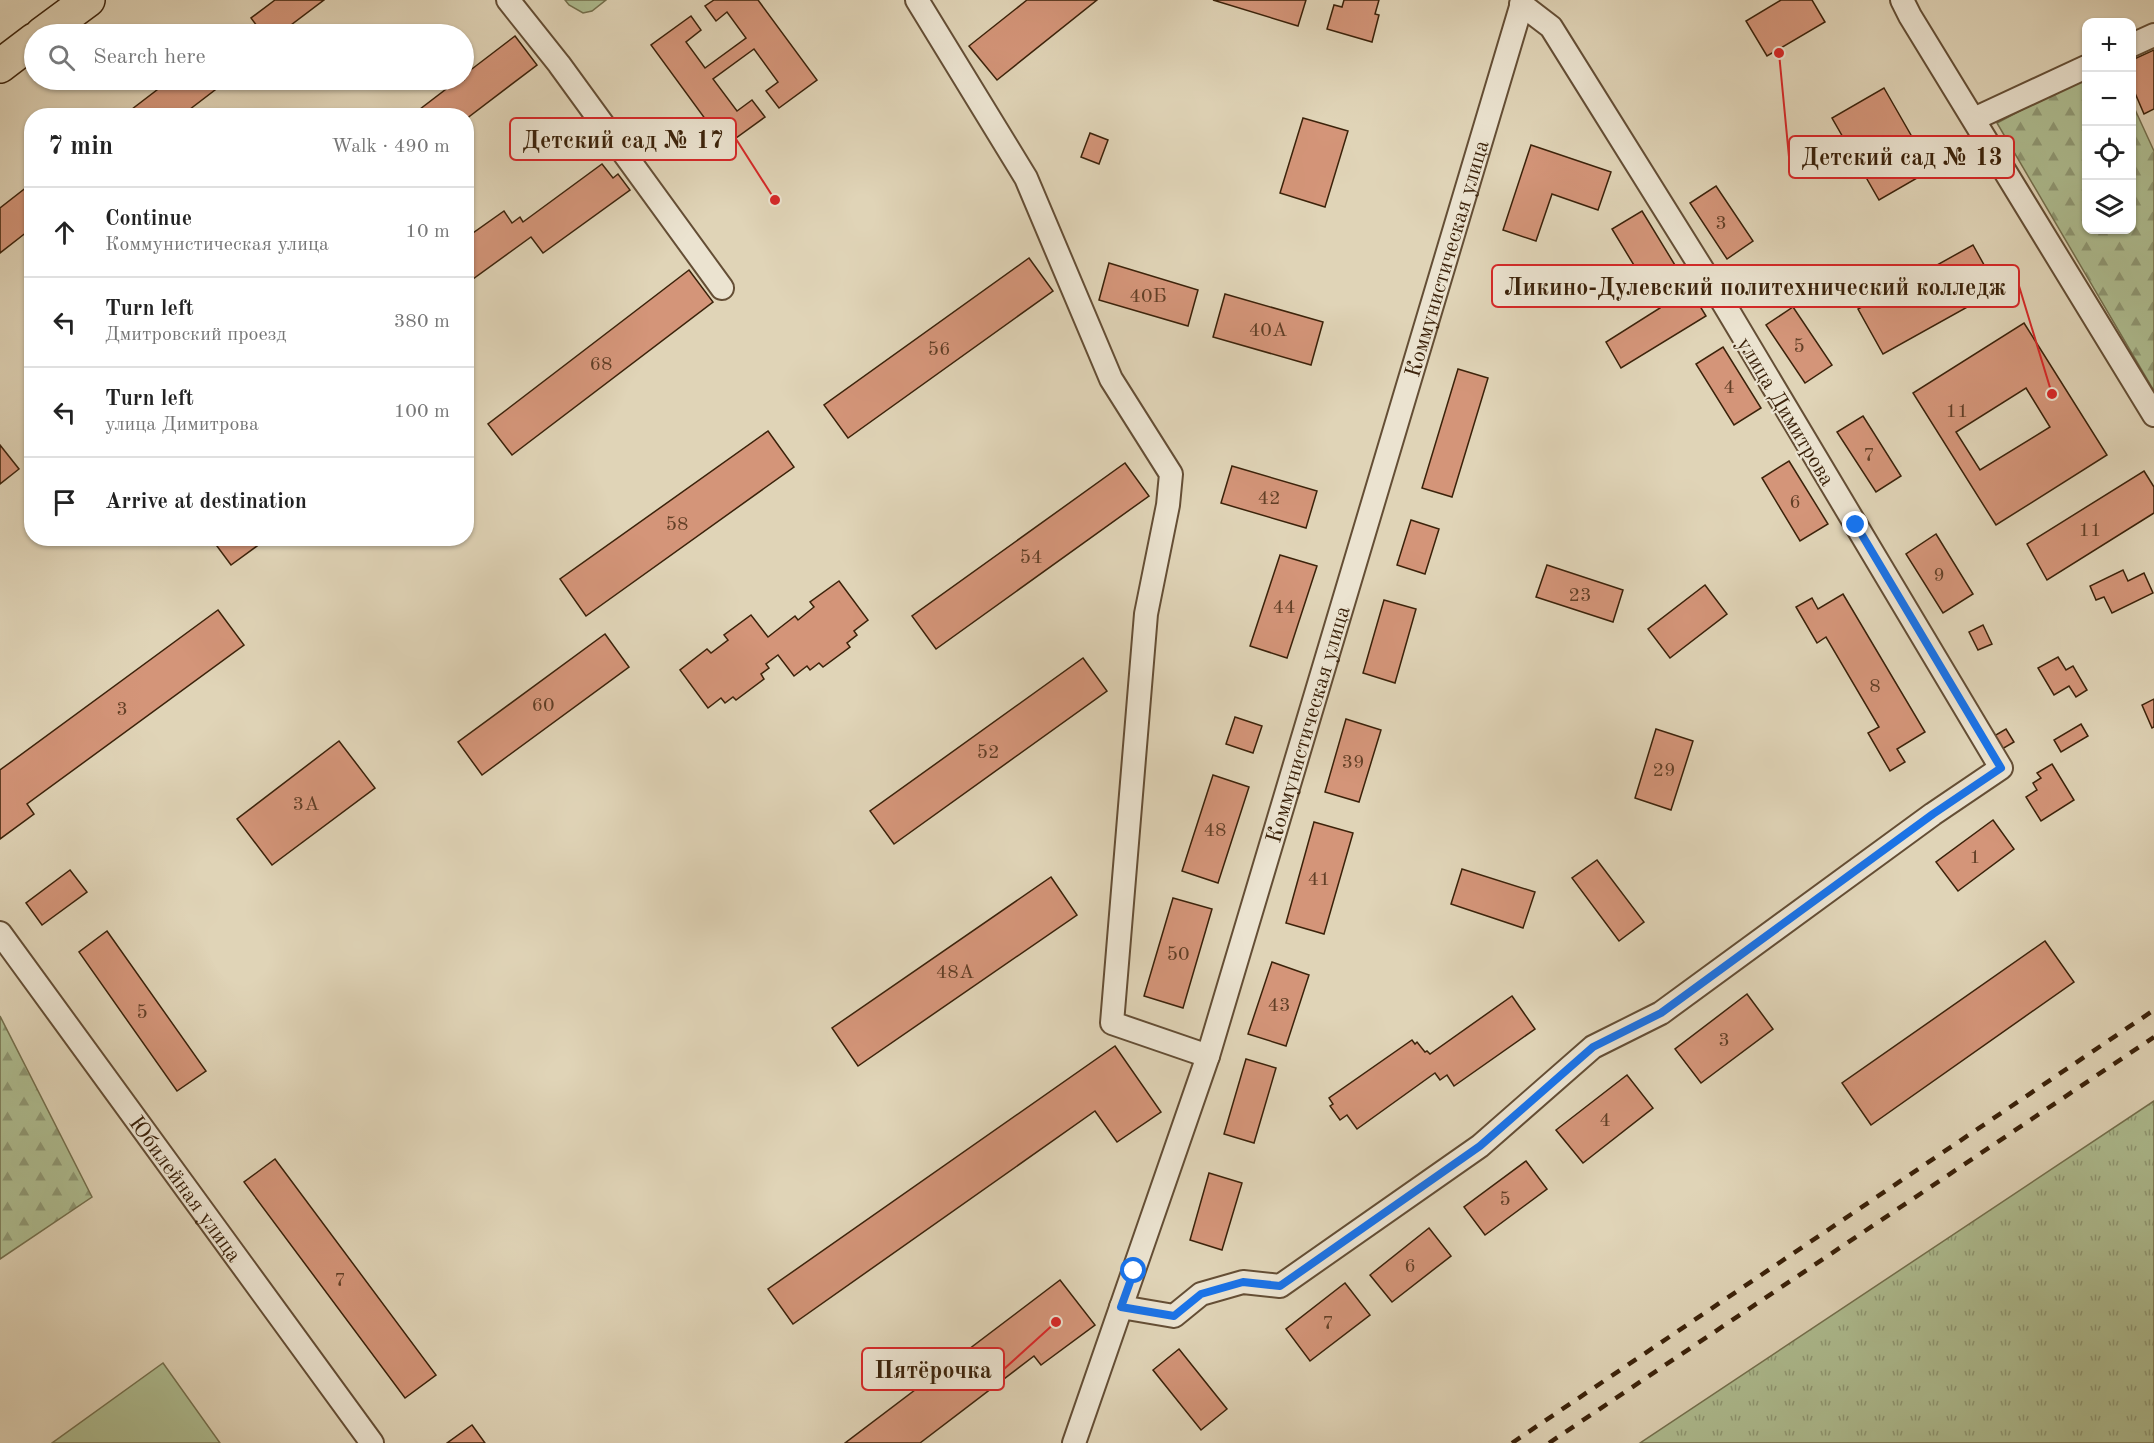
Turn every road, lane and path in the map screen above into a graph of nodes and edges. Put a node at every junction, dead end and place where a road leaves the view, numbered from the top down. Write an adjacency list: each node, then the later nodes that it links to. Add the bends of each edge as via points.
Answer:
1 (88, 0): 6 (highway)
2 (508, 0): 13 (street)
3 (917, 0): 16 (street, via 1026,178 1111,379 1171,474 1146,614 1112,1023)
4 (1902, 0): 12 (street)
5 (1522, 2): 16 (street, Коммунистическая улица); 17 (street, улица Димитрова, via 1551,27 1724,304 2001,768 1661,1013 1593,1047 1480,1146 1280,1286 1243,1282 1201,1294 1174,1316)
6 (56, 24)
7 (2154, 35): 8 (street)
8 (2136, 43)
9 (24, 48): 10 (highway)
10 (0, 66)
11 (2082, 69): 12 (street)
12 (1974, 119): 14 (street)
13 (722, 288)
14 (2154, 415)
15 (0, 933): 18 (street, Юбилейная улица)
16 (1208, 1056): 17 (street, Коммунистическая улица)
17 (1121, 1307): 19 (street, Коммунистическая улица)
18 (372, 1443)
19 (1074, 1443)

